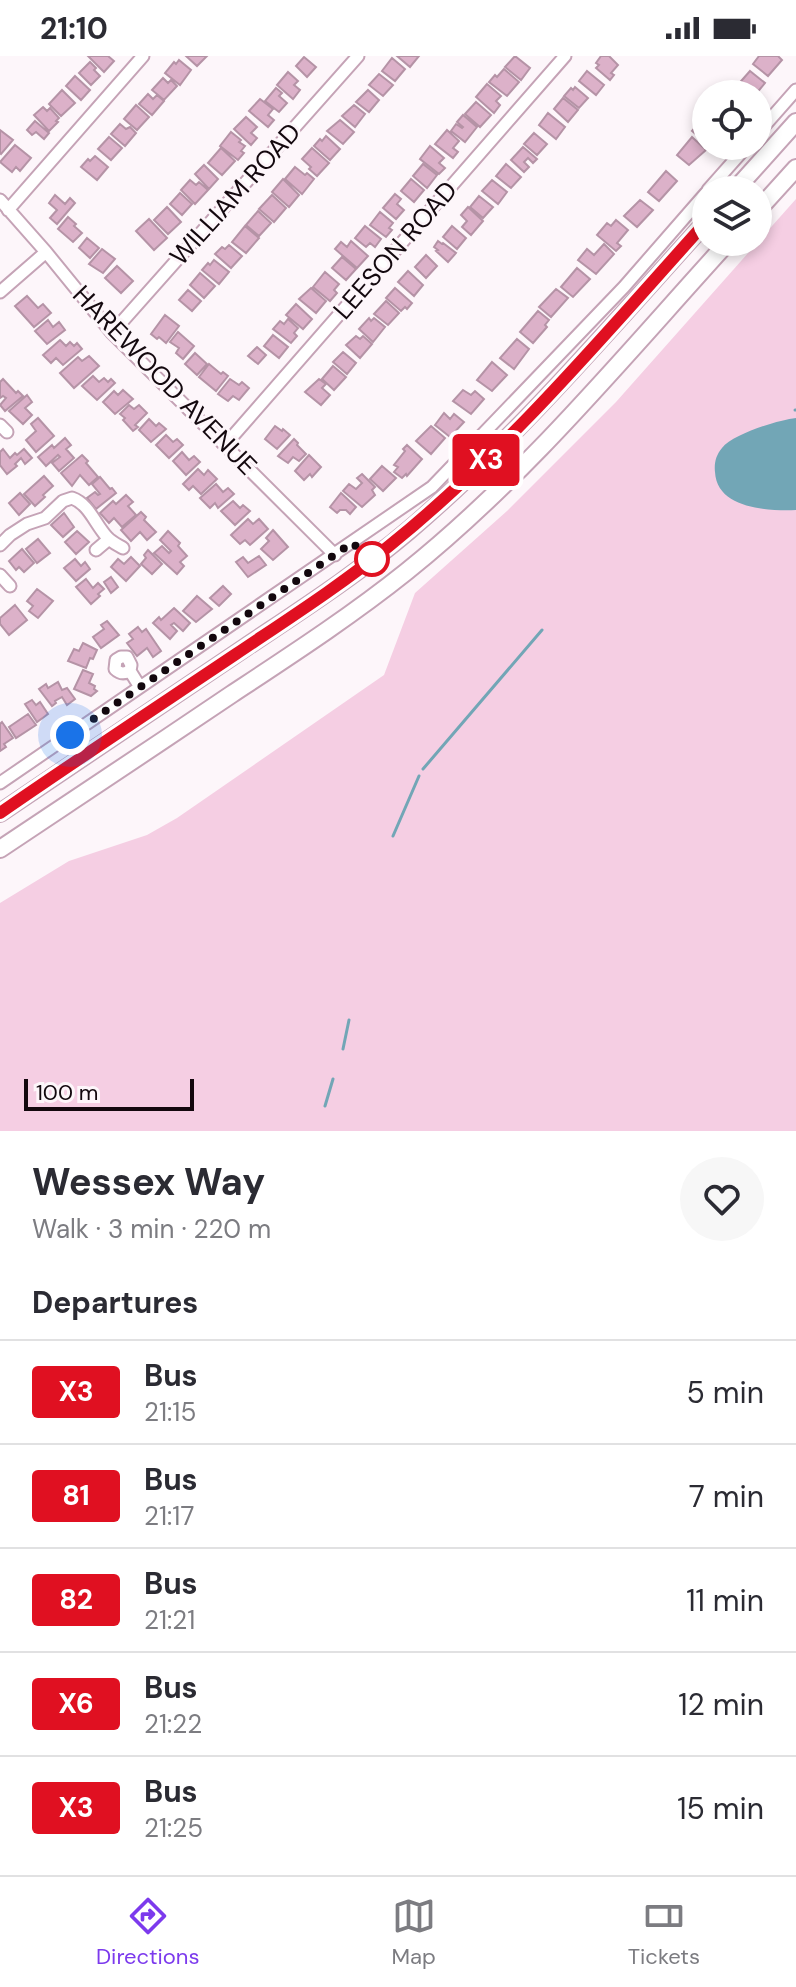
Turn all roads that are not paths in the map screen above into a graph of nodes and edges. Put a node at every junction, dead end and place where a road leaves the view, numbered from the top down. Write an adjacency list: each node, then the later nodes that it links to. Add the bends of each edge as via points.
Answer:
1 (143, 56): 12 (street)
2 (358, 56): 18 (street, WILLIAM ROAD)
3 (565, 56): 19 (street, LEESON ROAD)
4 (796, 90): 5 (street)
5 (772, 117)
6 (796, 122): 10 (highway)
7 (735, 160): 9 (street)
8 (796, 168): 11 (highway)
9 (720, 176)
10 (748, 176)
11 (772, 195)
12 (4, 205): 15 (street, HAREWOOD AVENUE)
13 (692, 208): 24 (street, via 432,487)
14 (692, 237): 30 (highway, via 529,416 410,529 306,607)
15 (46, 252): 17 (street); 18 (street, HAREWOOD AVENUE)
16 (715, 256): 31 (highway, via 545,442 405,572)
17 (0, 292)
18 (112, 333): 19 (street, HAREWOOD AVENUE)
19 (225, 445): 24 (street, HAREWOOD AVENUE)
20 (109, 539): 21 (street, via 81,502 72,498); 22 (street); 23 (street)
21 (0, 545)
22 (123, 548)
23 (96, 550)
24 (335, 555): 28 (street)
25 (0, 575): 26 (street)
26 (10, 586)
27 (130, 671): 28 (street)
28 (140, 687): 29 (street)
29 (0, 783)
30 (0, 813)
31 (0, 849)

